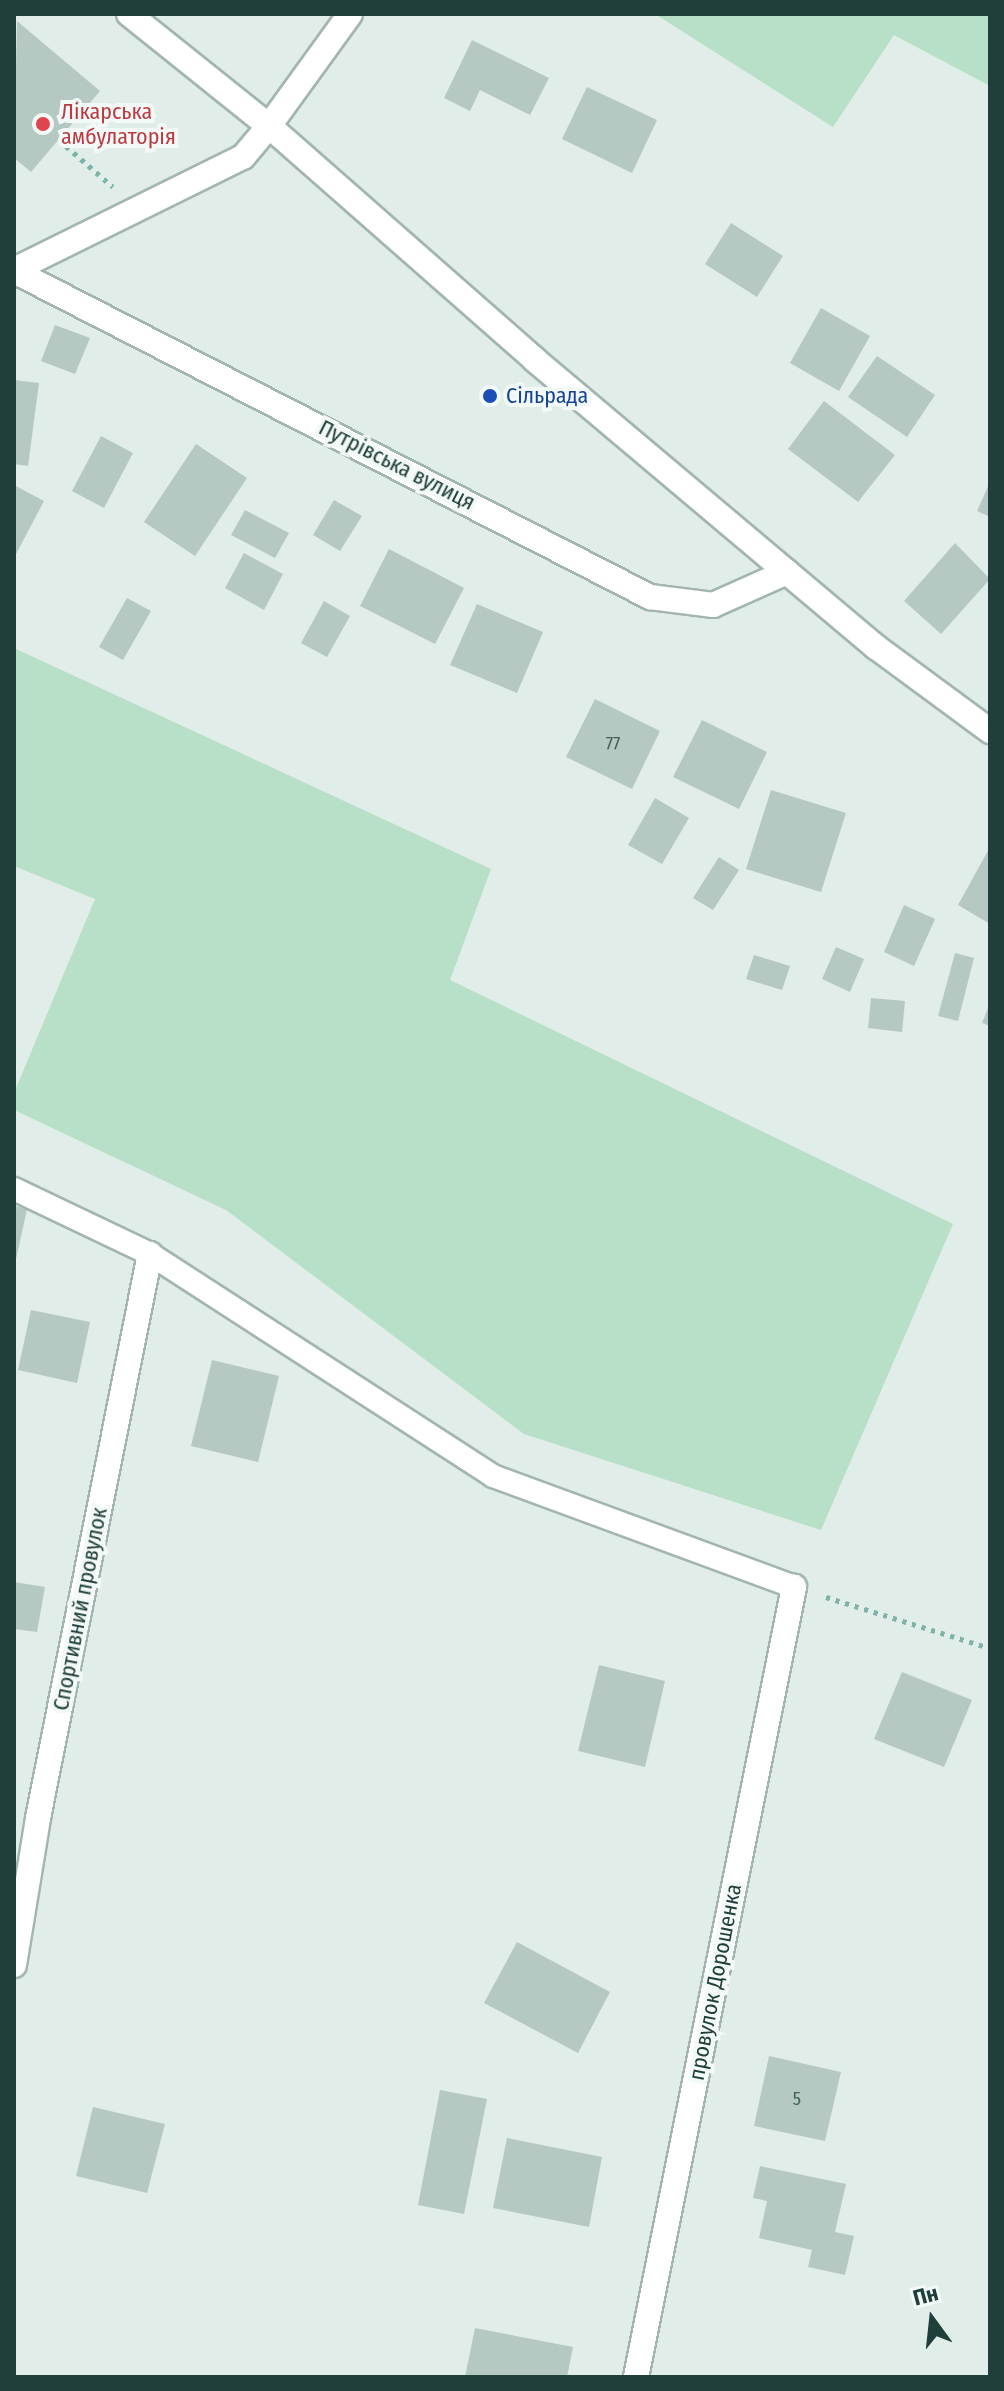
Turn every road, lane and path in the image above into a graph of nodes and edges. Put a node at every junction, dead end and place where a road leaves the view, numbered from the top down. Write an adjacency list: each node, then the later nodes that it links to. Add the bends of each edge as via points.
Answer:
1 (129, 14): 3 (street)
2 (350, 14): 3 (street, Путрівська вулиця, via 320,63)
3 (269, 126): 5 (street, Путрівська вулиця, via 243,157); 7 (street)
4 (66, 146): 5 (path)
5 (141, 211): 6 (street, Путрівська вулиця)
6 (14, 270): 7 (street, Путрівська вулиця, via 650,597 713,605)
7 (787, 572): 8 (street, via 876,647)
8 (990, 731)
9 (14, 1189): 10 (lane)
10 (150, 1254): 11 (lane, via 493,1476); 13 (street, Спортивний провулок, via 38,1818)
11 (794, 1587): 12 (path); 14 (street, провулок Дорошенка)
12 (990, 1648)
13 (14, 1965)
14 (636, 2377)

